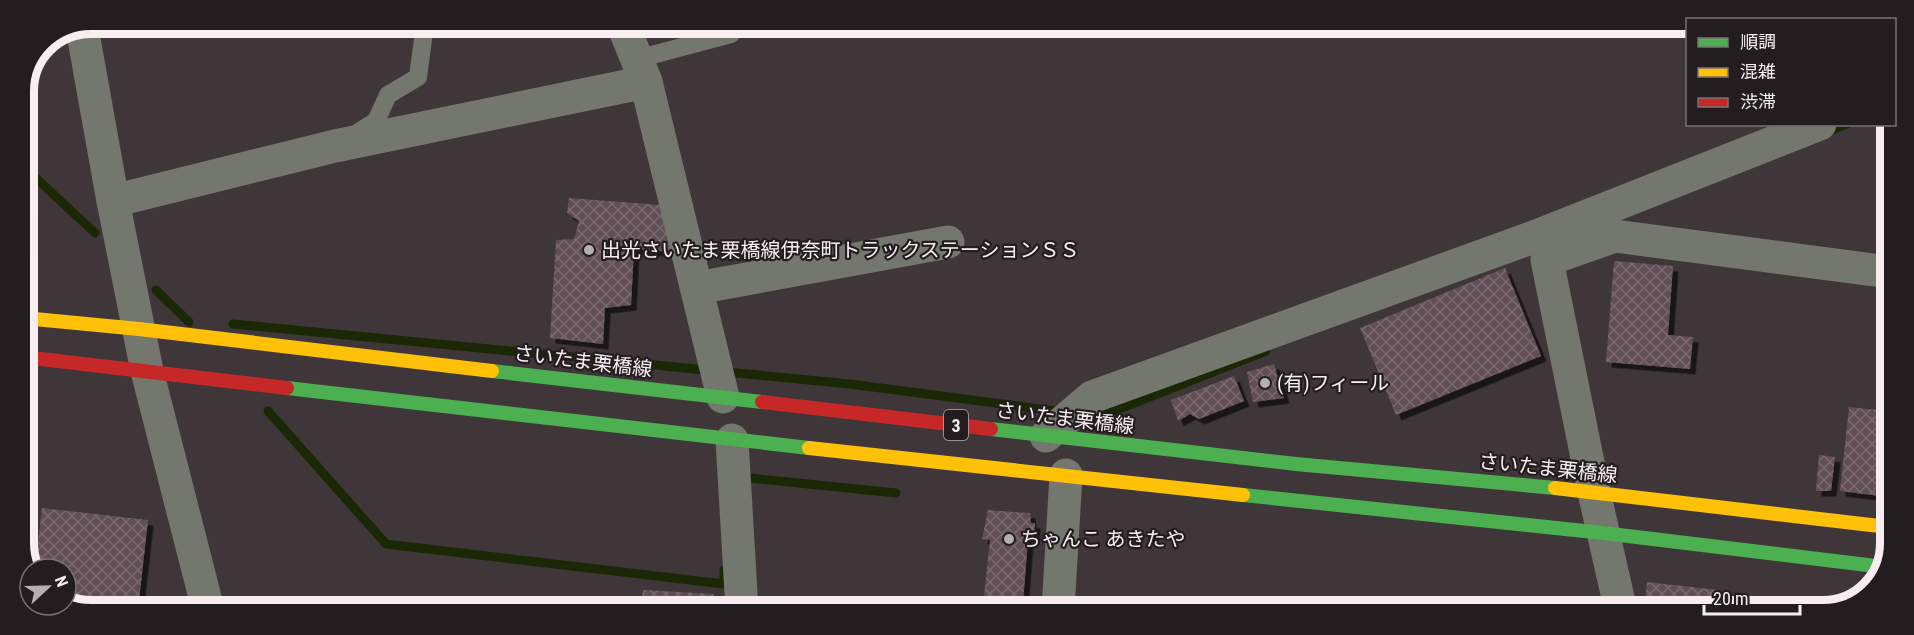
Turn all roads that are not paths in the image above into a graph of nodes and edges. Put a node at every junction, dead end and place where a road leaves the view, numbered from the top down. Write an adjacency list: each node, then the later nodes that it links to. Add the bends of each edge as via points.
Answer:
1 (424, 34): 7 (lane, via 418,77 388,95 376,121)
2 (627, 34): 5 (street)
3 (731, 34): 5 (lane)
4 (87, 35): 8 (street)
5 (642, 70): 7 (street); 12 (street)
6 (1816, 126): 9 (street)
7 (335, 146): 8 (street)
8 (113, 201): 14 (street)
9 (1572, 237): 11 (street, via 1615,236); 18 (street, via 1092,398); 21 (street, via 1547,260)
10 (948, 242): 12 (street)
11 (1879, 271)
12 (697, 288): 17 (street)
13 (34, 319): 14 (main road, さいたま栗橋線 / 3)
14 (139, 329): 16 (street); 17 (main road, さいたま栗橋線 / 3)
15 (35, 358): 16 (main road, 3)
16 (147, 371): 19 (main road, 3); 25 (street)
17 (723, 397): 18 (main road, さいたま栗橋線 / 3)
18 (1046, 436): 21 (main road, さいたま栗橋線 / 3)
19 (733, 464): 20 (main road, 3); 26 (street)
20 (1066, 475): 23 (main road, 3); 27 (street)
21 (1594, 492): 22 (main road, さいたま栗橋線 / 3); 23 (street)
22 (1880, 526)
23 (1603, 533): 24 (main road, 3); 28 (street)
24 (1875, 566)
25 (206, 600)
26 (741, 600)
27 (1059, 600)
28 (1618, 600)

